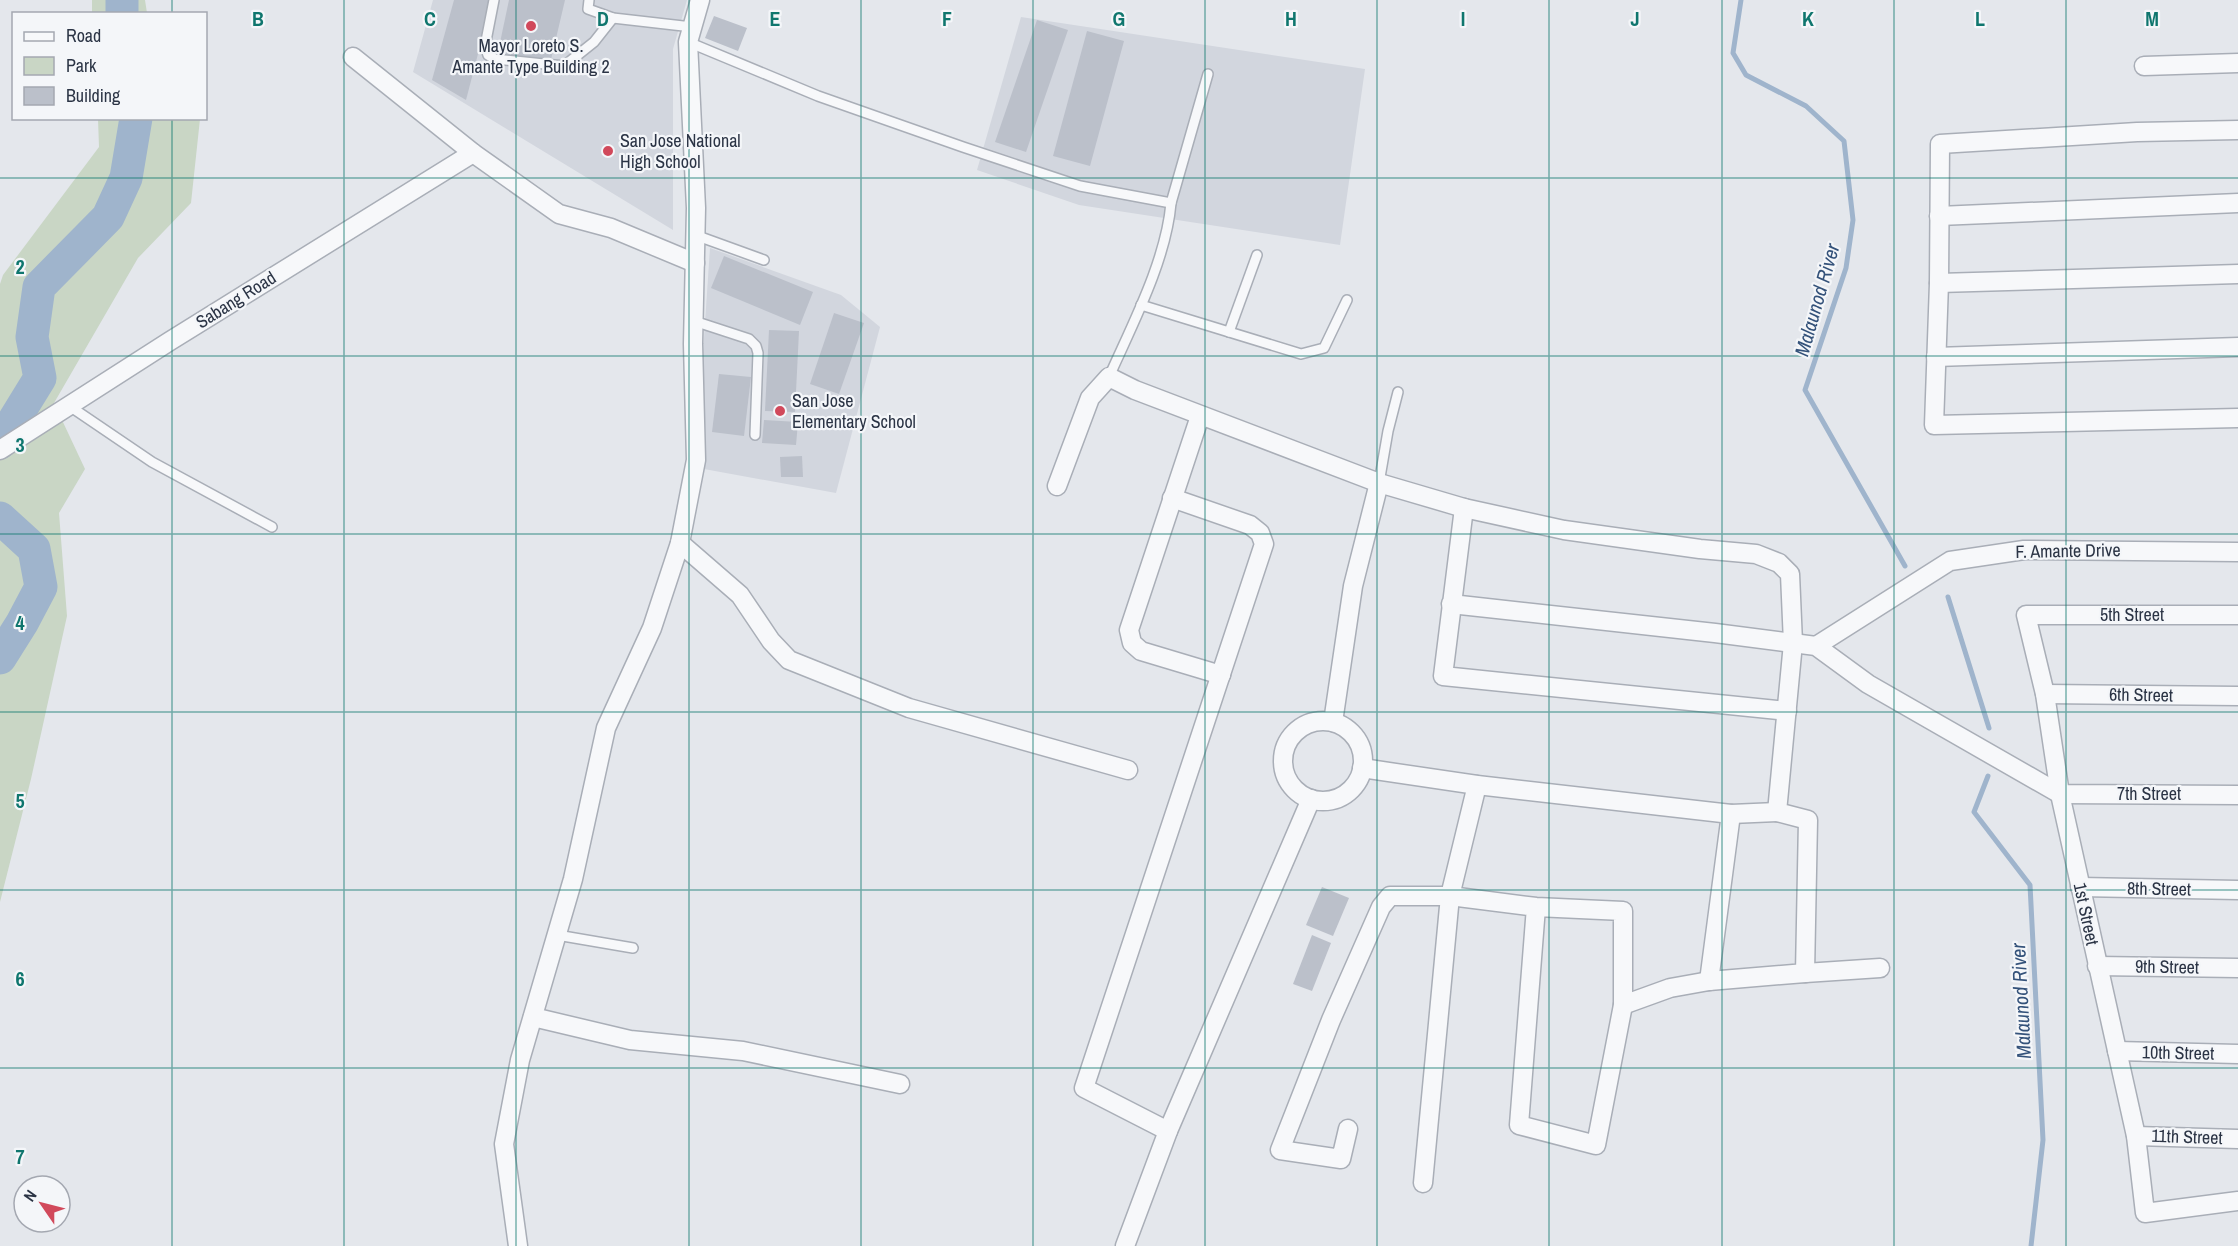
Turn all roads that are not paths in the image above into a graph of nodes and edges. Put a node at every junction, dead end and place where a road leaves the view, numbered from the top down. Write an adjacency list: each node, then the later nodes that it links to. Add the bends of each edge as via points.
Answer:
1 (494, 0): 4 (lane, via 485,46 488,55 495,59 564,66 594,42)
2 (589, 0): 4 (lane, via 588,9)
3 (701, 1): 5 (street)
4 (613, 18): 5 (lane)
5 (690, 35): 12 (lane, via 818,96 974,151 1080,186); 15 (street)
6 (353, 57): 11 (street)
7 (2238, 63): 8 (street)
8 (2144, 66)
9 (1208, 74): 12 (lane)
10 (2238, 130): 14 (street, via 1940,144)
11 (473, 153): 18 (street, via 560,214 611,228); 29 (street, Sabang Road)
12 (1170, 203): 22 (lane, via 1168,227)
13 (2238, 203): 14 (street)
14 (1940, 216): 20 (street)
15 (695, 235): 17 (lane); 18 (street)
16 (1257, 255): 24 (lane)
17 (764, 260)
18 (695, 264): 23 (street)
19 (2238, 274): 20 (street)
20 (1939, 283): 26 (street)
21 (1347, 300): 24 (lane, via 1324,348 1301,354)
22 (1141, 305): 24 (lane); 27 (lane)
23 (694, 321): 32 (lane, via 749,339 756,346); 39 (street, via 696,460)
24 (1229, 332)
25 (2238, 347): 26 (street)
26 (1936, 357): 31 (street, via 1934,425)
27 (1108, 377): 30 (street); 35 (street, via 1090,398)
28 (1398, 392): 34 (lane)
29 (68, 405): 33 (street, Sabang Road); 38 (lane, via 152,462)
30 (1200, 416): 34 (street); 36 (street)
31 (2238, 418)
32 (755, 435)
33 (0, 450)
34 (1379, 483): 37 (street); 50 (street, via 1353,586)
35 (1057, 486)
36 (1172, 498): 46 (street, via 1250,525 1260,533 1264,544); 46 (street, via 1129,630 1132,644 1141,651)
37 (1464, 508): 41 (street); 44 (street, via 1564,530 1756,554 1779,564 1790,574)
38 (272, 527)
39 (680, 543): 52 (street, via 740,595 789,660 909,708); 63 (street, via 652,628 606,728)
40 (2238, 552): 45 (street, F. Amante Drive, via 2025,550 1950,561)
41 (1451, 604): 44 (street); 49 (street, via 1443,676)
42 (2026, 615): 43 (street, 5th Street); 47 (street, 1st Street)
43 (2238, 615)
44 (1793, 643): 45 (street); 49 (street)
45 (1816, 646): 54 (street, via 1868,684)
46 (1221, 675): 76 (street, via 1084,1088)
47 (2045, 694): 48 (street, 6th Street); 54 (street, 1st Street)
48 (2238, 696)
49 (1787, 711): 57 (street)
50 (1333, 722): 51 (street, via 1344,727 1360,745); 56 (street, via 1306,724 1295,732 1283,757 1290,783)
51 (1362, 768): 53 (street); 56 (street, via 1349,791 1338,798)
52 (1128, 770)
53 (1477, 784): 58 (street); 61 (street)
54 (2060, 794): 55 (street, 7th Street); 59 (street, 1st Street)
55 (2238, 795)
56 (1311, 799): 76 (street)
57 (1777, 812): 58 (street); 68 (street, via 1808,820)
58 (1731, 814): 69 (street)
59 (2080, 887): 60 (street, 8th Street); 65 (street, 1st Street)
60 (2238, 890)
61 (1450, 896): 62 (street); 75 (street, via 1390,896 1380,907 1280,1150 1341,1159); 79 (street)
62 (1536, 907): 70 (street, via 1623,911); 70 (street, via 1519,1125 1596,1145)
63 (557, 935): 64 (lane); 71 (street)
64 (633, 948)
65 (2097, 966): 67 (street, 9th Street); 72 (street, 1st Street)
66 (1880, 968): 68 (street)
67 (2238, 968)
68 (1805, 973): 69 (street)
69 (1709, 981): 70 (street, via 1670,988)
70 (1623, 1005)
71 (533, 1017): 74 (street, via 630,1040 743,1051); 81 (street, via 520,1060 504,1144)
72 (2117, 1051): 73 (street, 10th Street); 77 (street, 1st Street)
73 (2238, 1054)
74 (900, 1084)
75 (1348, 1129)
76 (1168, 1131): 82 (street)
77 (2136, 1136): 78 (street, 11th Street); 80 (street, 1st Street, via 2145,1213)
78 (2238, 1139)
79 (1423, 1183)
80 (2238, 1201)
81 (518, 1246)
82 (1125, 1246)

